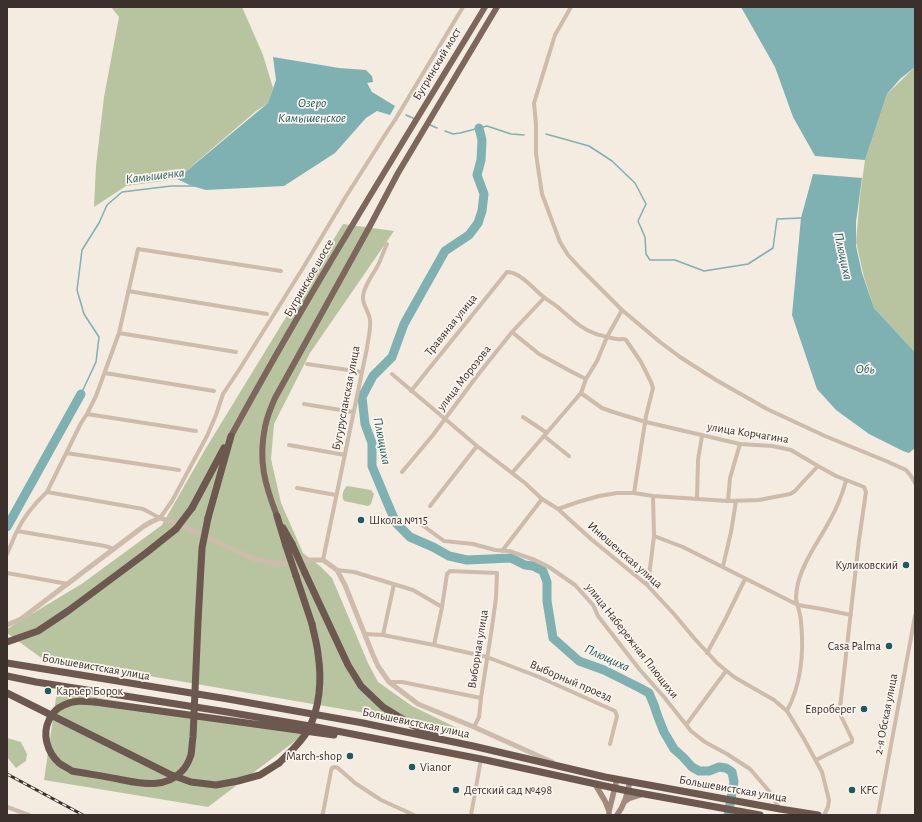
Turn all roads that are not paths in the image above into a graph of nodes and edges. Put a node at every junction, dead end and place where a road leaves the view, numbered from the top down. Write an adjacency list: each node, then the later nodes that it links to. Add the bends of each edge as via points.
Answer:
1 (463, 7): 58 (street, via 223,394 207,436)
2 (485, 7): 5 (main road, Бугринский мост)
3 (496, 7): 57 (main road, via 398,173 275,398 265,426 261,451 264,477)
4 (571, 7): 10 (street, via 555,35 534,103 536,154 542,194 560,242 568,255)
5 (409, 133): 32 (main road, Бугринское шоссе, via 252,396)
6 (386, 244): 17 (street, Бугурусланская улица, via 363,294 370,324)
7 (281, 271): 8 (street, via 138,249)
8 (128, 291): 11 (street); 13 (street)
9 (544, 298): 12 (street, улица Морозова); 14 (street, via 585,329); 22 (street, Травяная улица, via 533,287 512,272 508,272)
10 (622, 310): 14 (street); 45 (street, via 680,357 716,380 767,409 906,470)
11 (267, 314)
12 (512, 332): 20 (street, via 539,354); 28 (street, улица Морозова)
13 (119, 333): 15 (street); 18 (street)
14 (607, 337): 20 (street); 29 (street, via 626,340 651,382 653,388)
15 (236, 352)
16 (306, 364): 17 (street)
17 (362, 372): 25 (street, Бугурусланская улица)
18 (105, 373): 21 (street); 26 (street)
19 (392, 374): 22 (street, Инюшенская улица)
20 (586, 379): 23 (street)
21 (214, 391)
22 (411, 391): 28 (street, Инюшенская улица)
23 (580, 393): 29 (street, улица Корчагина, via 602,408); 31 (street)
24 (304, 404): 25 (street)
25 (353, 412): 38 (street, Бугурусланская улица)
26 (87, 414): 30 (street); 37 (street)
27 (523, 417): 31 (street)
28 (445, 419): 36 (street, Инюшенская улица); 42 (street, улица Морозова)
29 (646, 422): 33 (street, улица Корчагина); 48 (street)
30 (196, 431)
31 (546, 434): 39 (street); 43 (street)
32 (231, 436): 81 (highway, bridge, via 192,508 176,529 68,611 38,631); 95 (highway, bridge, via 202,548 197,630 193,737 191,756 187,765 170,780 153,784 72,770 58,762 48,747 45,732 51,715 58,708 80,701 95,702 290,730)
33 (702, 436): 34 (street, улица Корчагина); 52 (street, via 698,460)
34 (740, 444): 40 (street, улица Корчагина, via 791,450); 53 (street, via 730,478)
35 (289, 445): 38 (street)
36 (477, 446): 43 (street, Инюшенская улица); 55 (street)
37 (66, 453): 41 (street); 47 (street)
38 (345, 455): 49 (street, Бугурусланская улица)
39 (570, 456)
40 (818, 466): 44 (street, улица Корчагина); 54 (street, via 790,494)
41 (179, 470)
42 (402, 472)
43 (512, 473): 51 (street, Инюшенская улица)
44 (846, 481): 74 (street, via 840,501 804,565 796,594); 76 (street, улица Корчагина, via 864,487 866,492)
45 (915, 483)
46 (298, 488): 49 (street)
47 (47, 492): 58 (street, via 143,509); 60 (street)
48 (634, 493): 50 (street); 56 (street, via 599,496)
49 (336, 495): 66 (street, Бугурусланская улица)
50 (653, 496): 52 (street); 61 (street)
51 (542, 499): 56 (street, Инюшенская улица); 64 (street)
52 (697, 499): 53 (street)
53 (728, 501): 54 (street)
54 (736, 501): 67 (street)
55 (430, 506)
56 (558, 510): 73 (street, Инюшенская улица)
57 (277, 516): 62 (highway)
58 (160, 518): 63 (street, via 144,526); 66 (street, via 254,559 277,564)
59 (418, 522): 64 (street, улица Набережная Плющихи, via 444,541)
60 (17, 531): 63 (street); 65 (street)
61 (654, 536): 67 (street, via 683,546); 73 (street)
62 (289, 545): 89 (highway, bridge, via 312,624 320,682 316,710 307,731 279,763 260,775 216,785 191,782 169,774); 94 (highway, bridge, via 361,686 383,707 412,725)
63 (114, 549): 71 (street)
64 (502, 550): 92 (street, улица Набережная Плющихи, via 535,560 575,585)
65 (7, 554)
66 (323, 560): 68 (street)
67 (723, 566): 70 (street)
68 (337, 570): 72 (street, via 354,572); 79 (street)
69 (7, 573): 71 (street)
70 (745, 579): 74 (street); 83 (street)
71 (68, 584): 78 (street, via 20,619)
72 (394, 584): 75 (street, via 413,590); 80 (street)
73 (647, 585): 83 (street, Инюшенская улица)
74 (798, 605): 76 (street); 91 (street, via 802,621 802,660)
75 (442, 607): 82 (street); 84 (street, Выборная улица, via 447,574 450,571 497,573)
76 (851, 615): 98 (street, via 840,708 852,742)
77 (915, 616): 118 (street, 2-я Обская улица)
78 (7, 625)
79 (365, 634): 80 (street); 88 (street, via 378,666)
80 (383, 635): 82 (street)
81 (7, 642)
82 (434, 645): 84 (street)
83 (707, 653): 86 (street, Инюшенская улица)
84 (487, 657): 90 (street, Выборная улица); 96 (street, Выборный проезд, via 616,711)
85 (7, 663): 94 (highway, Большевистская улица, via 228,699)
86 (726, 671): 91 (street, Инюшенская улица); 92 (street)
87 (7, 676): 95 (highway, Большевистская улица, via 316,727)
88 (389, 682): 90 (street, via 402,682); 93 (street, via 418,704)
89 (7, 693)
90 (481, 698): 93 (street, Выборная улица, via 479,717)
91 (788, 711): 98 (street, Инюшенская улица)
92 (686, 725): 108 (street, улица Набережная Плющихи, via 705,742 750,769)
93 (474, 726): 99 (street)
94 (454, 742): 99 (highway, Большевистская улица)
95 (396, 743): 97 (highway, Большевистская улица)
96 (610, 744)
97 (481, 759): 102 (highway, Большевистская улица); 113 (street)
98 (816, 760): 117 (street, Инюшенская улица, via 829,800)
99 (560, 766): 100 (highway, Большевистская улица)
100 (617, 779): 101 (highway, Большевистская улица); 103 (main road)
101 (630, 781): 104 (main road); 108 (highway, Большевистская улица)
102 (595, 784): 103 (highway, Большевистская улица); 109 (main road)
103 (615, 788): 104 (highway, Большевистская улица); 109 (main road)
104 (628, 791): 105 (highway, Большевистская улица); 106 (main road)
105 (644, 794): 106 (main road); 115 (highway, Большевистская улица)
106 (624, 802): 114 (main road)
107 (7, 807): 110 (street)
108 (780, 809): 116 (highway, Большевистская улица)
109 (609, 813)
110 (29, 815)
111 (322, 815): 112 (street, via 331,771 335,767 381,800)
112 (414, 815)
113 (471, 815)
114 (617, 815)
115 (760, 815)
116 (818, 815)
117 (824, 815)
118 (878, 815)

